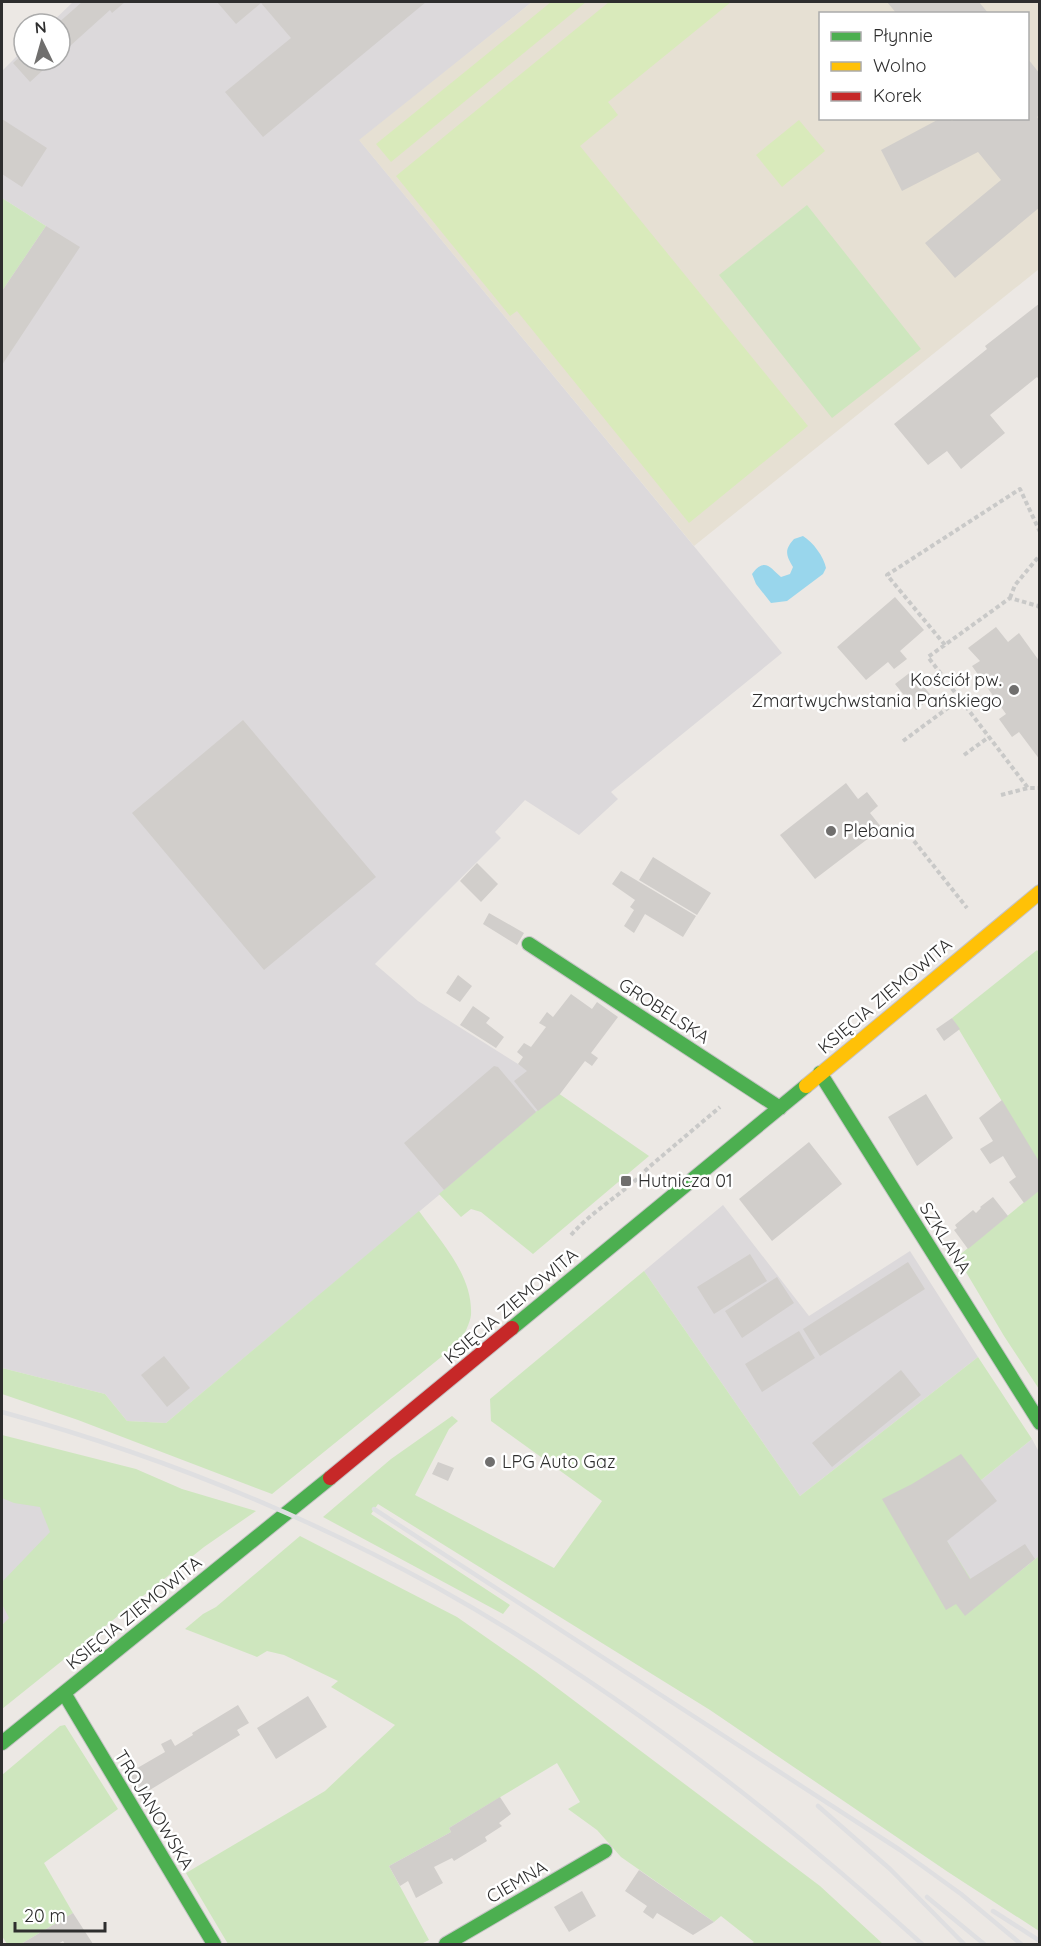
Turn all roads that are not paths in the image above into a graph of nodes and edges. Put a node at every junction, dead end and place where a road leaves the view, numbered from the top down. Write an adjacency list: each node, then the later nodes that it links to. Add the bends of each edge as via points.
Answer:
1 (1040, 892): 3 (street, KSIĘCIA ZIEMOWITA)
2 (529, 944): 4 (street, GROBELSKA)
3 (820, 1073): 4 (street, KSIĘCIA ZIEMOWITA); 5 (street, SZKLANA)
4 (780, 1108): 6 (street, KSIĘCIA ZIEMOWITA)
5 (1040, 1423)
6 (64, 1693): 7 (street, KSIĘCIA ZIEMOWITA); 9 (street, TROJANOWSKA)
7 (2, 1743)
8 (605, 1851): 10 (street, CIEMNA)
9 (214, 1944)
10 (446, 1944)

